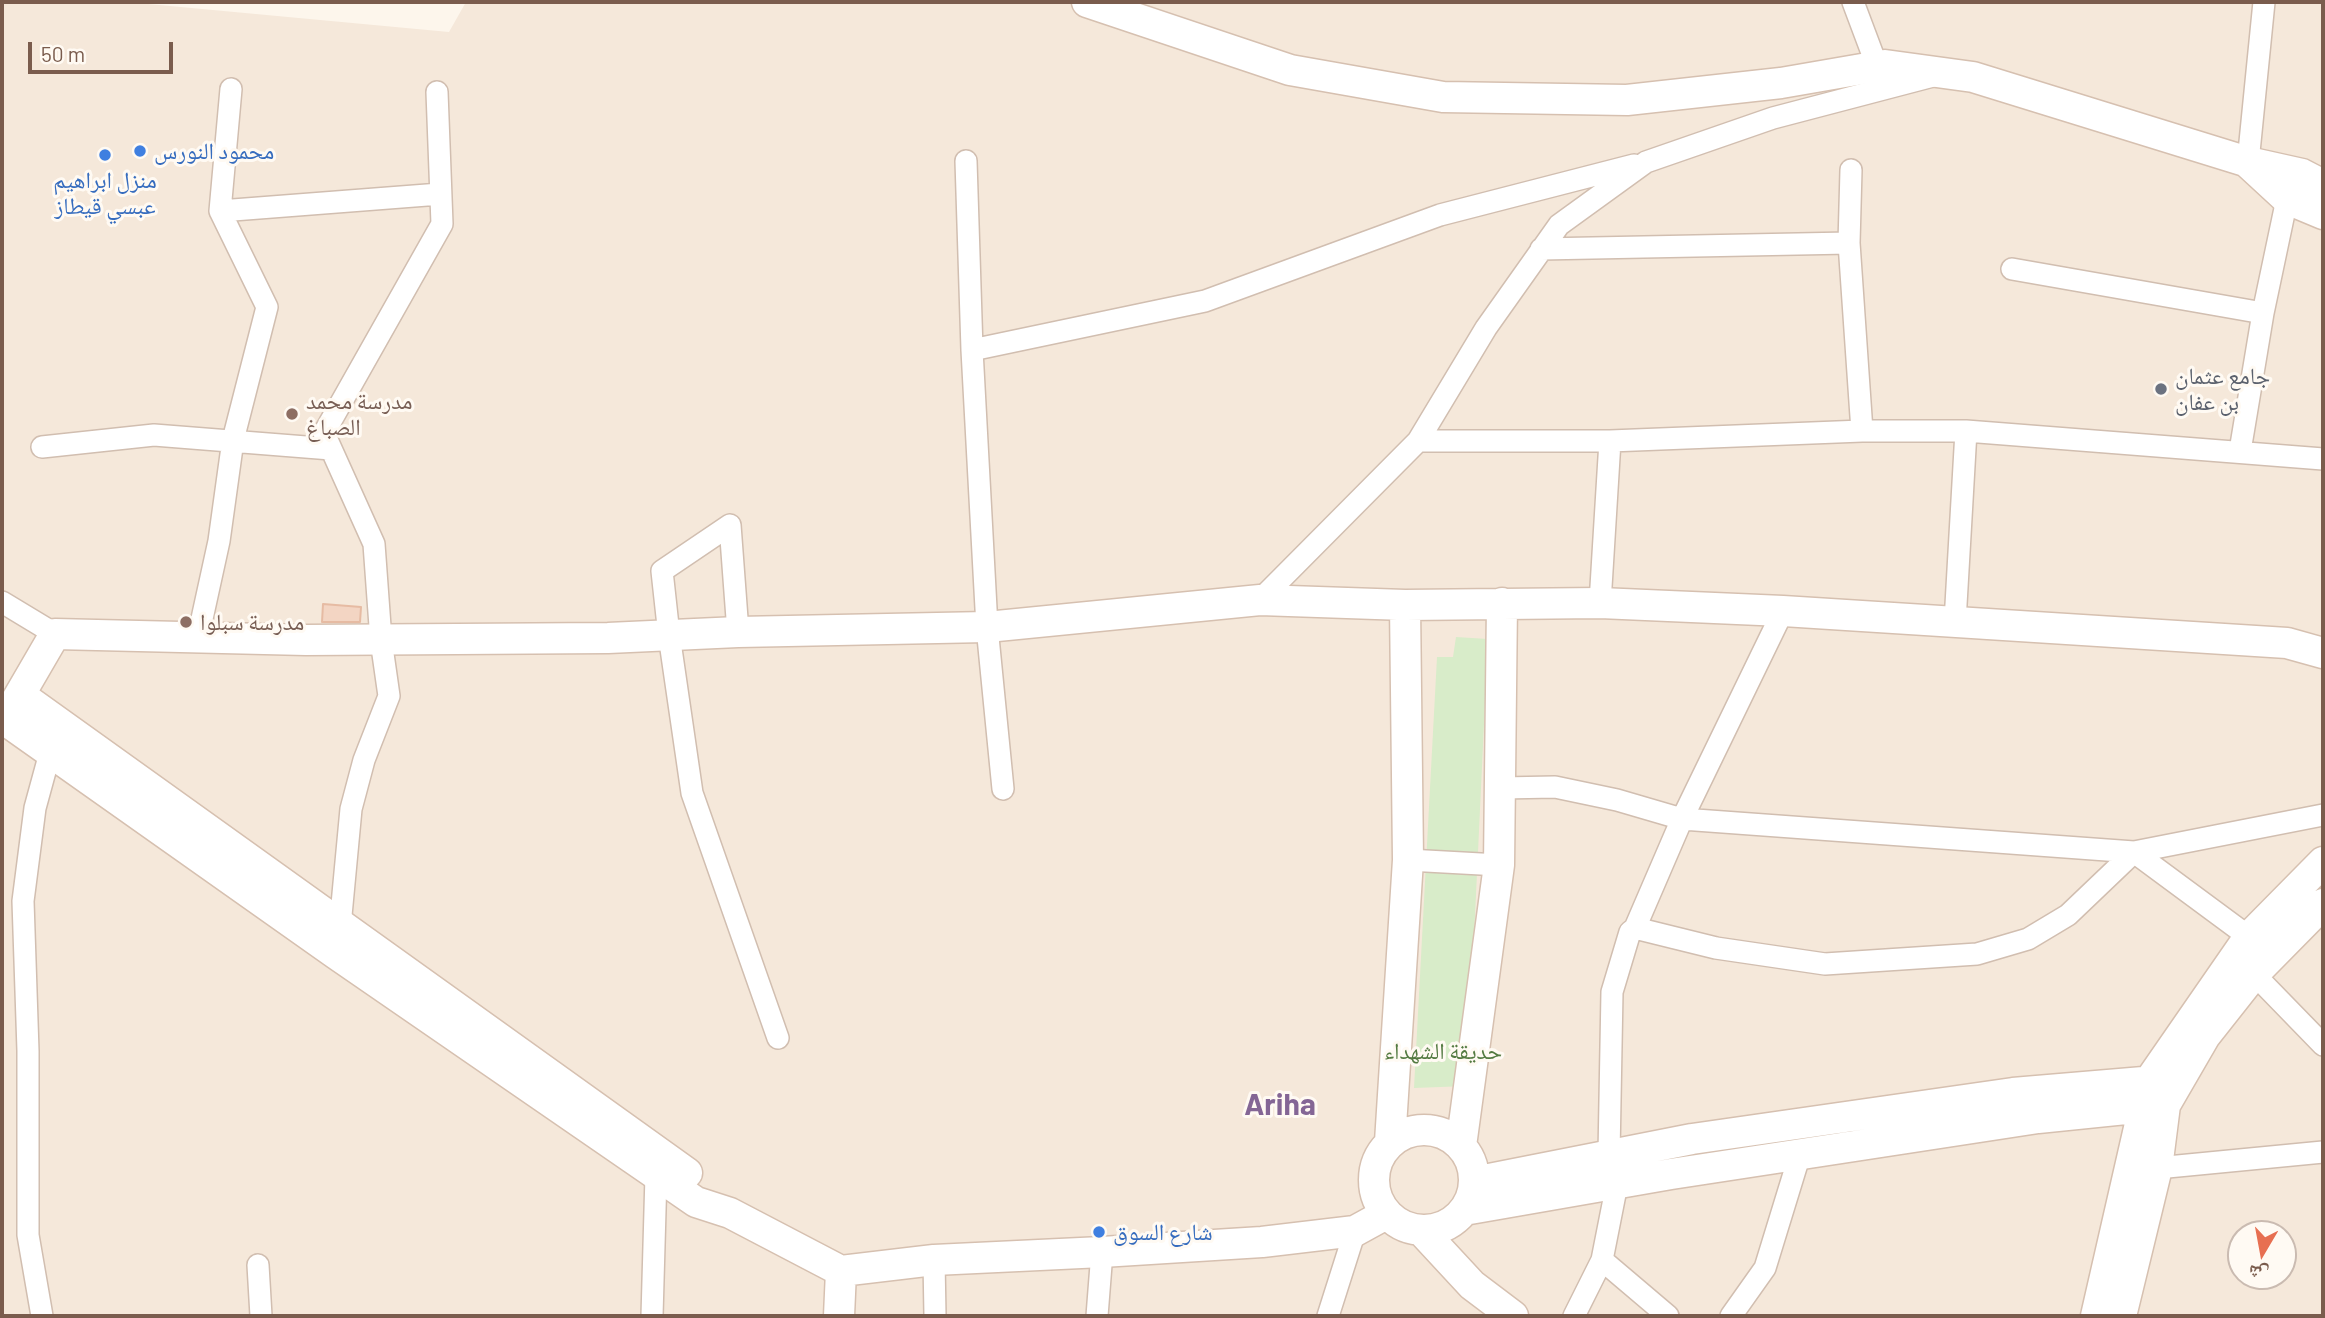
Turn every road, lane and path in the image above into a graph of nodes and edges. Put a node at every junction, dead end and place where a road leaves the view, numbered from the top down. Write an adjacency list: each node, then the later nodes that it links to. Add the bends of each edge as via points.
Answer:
1 (1087, 2): 4 (main road, via 1290,70 1443,97 1628,100 1781,83)
2 (1853, 2): 4 (street)
3 (2264, 2): 10 (street)
4 (1877, 66): 5 (main road)
5 (1945, 73): 9 (street, via 1773,118); 10 (main road, via 1973,77)
6 (231, 89): 15 (street)
7 (437, 92): 13 (street)
8 (966, 161): 21 (street)
9 (1646, 162): 18 (street, via 1559,225); 21 (street, via 1440,215 1205,301)
10 (2248, 162): 12 (main road, via 2302,174); 14 (main road)
11 (1852, 170): 17 (street)
12 (2323, 185)
13 (440, 194): 15 (street); 28 (street, via 442,224 324,433)
14 (2287, 199): 16 (main road); 20 (street)
15 (220, 211): 24 (street, via 267,307)
16 (2323, 214)
17 (1849, 243): 18 (street); 22 (street)
18 (1541, 249): 25 (street, via 1486,328)
19 (2012, 268): 20 (street)
20 (2263, 313): 29 (street)
21 (972, 350): 38 (street)
22 (1861, 430): 23 (street); 26 (street)
23 (1966, 431): 29 (street); 37 (street)
24 (233, 440): 27 (street, via 154,435); 28 (street); 42 (street, via 219,541)
25 (1418, 441): 26 (street); 31 (street)
26 (1610, 441): 34 (street)
27 (42, 447)
28 (331, 449): 43 (street, via 374,544)
29 (2240, 451): 30 (street)
30 (2323, 459)
31 (1260, 600): 35 (main road); 38 (main road)
32 (2, 601): 40 (street)
33 (1502, 603): 34 (main road); 35 (main road); 47 (main road)
34 (1600, 603): 36 (main road)
35 (1405, 605): 52 (main road)
36 (1783, 611): 37 (main road); 50 (street)
37 (1955, 622): 44 (main road, via 2287,643)
38 (987, 627): 39 (main road); 48 (street)
39 (738, 632): 41 (main road); 41 (street, via 730,525 662,572)
40 (55, 634): 42 (main road); 45 (main road)
41 (669, 635): 43 (main road); 60 (street, via 692,793)
42 (198, 637): 43 (main road)
43 (381, 640): 56 (street, via 389,696 351,809)
44 (2323, 653)
45 (6, 719): 46 (main road); 56 (main road)
46 (50, 753): 69 (main road); 82 (street, via 35,808 23,901 28,1235)
47 (1501, 788): 50 (street, via 1555,787); 54 (main road)
48 (1003, 789)
49 (2323, 816): 51 (street)
50 (1682, 819): 51 (street); 57 (street)
51 (2134, 852): 57 (street, via 2068,915 2028,939 1978,954 1825,964 1716,948); 58 (street)
52 (1408, 860): 54 (street); 63 (main road)
53 (2323, 862): 58 (main road)
54 (1499, 865): 64 (main road)
55 (2323, 904): 59 (main road)
56 (340, 926): 73 (main road, via 709,1188)
57 (1635, 928): 66 (street, via 1612,992)
58 (2249, 937): 62 (main road)
59 (2254, 974): 61 (street); 62 (main road)
60 (778, 1038)
61 (2323, 1045)
62 (2160, 1093): 66 (main road, via 2013,1093); 67 (main road, via 2038,1118); 68 (main road); 93 (main road)
63 (1390, 1142): 64 (main road, via 1419,1130 1449,1136); 74 (main road, via 1374,1169 1373,1185)
64 (1461, 1146): 70 (main road)
65 (2323, 1152): 68 (street)
66 (1609, 1154): 70 (main road); 71 (street)
67 (1800, 1154): 71 (main road); 92 (street, via 1765,1268)
68 (2157, 1168): 94 (main road)
69 (656, 1175): 73 (main road, via 696,1202); 84 (street)
70 (1474, 1182): 72 (main road)
71 (1617, 1184): 72 (main road); 79 (street)
72 (1464, 1210): 75 (main road, via 1448,1224)
73 (730, 1213): 81 (main road)
74 (1386, 1214): 75 (main road, via 1399,1224); 76 (main road)
75 (1420, 1230): 89 (main road, via 1472,1285)
76 (1356, 1231): 77 (main road); 88 (street)
77 (1102, 1252): 78 (main road); 87 (street)
78 (934, 1259): 81 (main road); 86 (street)
79 (1602, 1260): 90 (street); 91 (street)
80 (258, 1265): 83 (street)
81 (841, 1271): 85 (main road)
82 (42, 1316)
83 (261, 1316)
84 (652, 1316)
85 (839, 1316)
86 (935, 1316)
87 (1097, 1316)
88 (1328, 1316)
89 (1513, 1316)
90 (1574, 1316)
91 (1668, 1316)
92 (1731, 1316)
93 (2096, 1316)
94 (2121, 1316)

